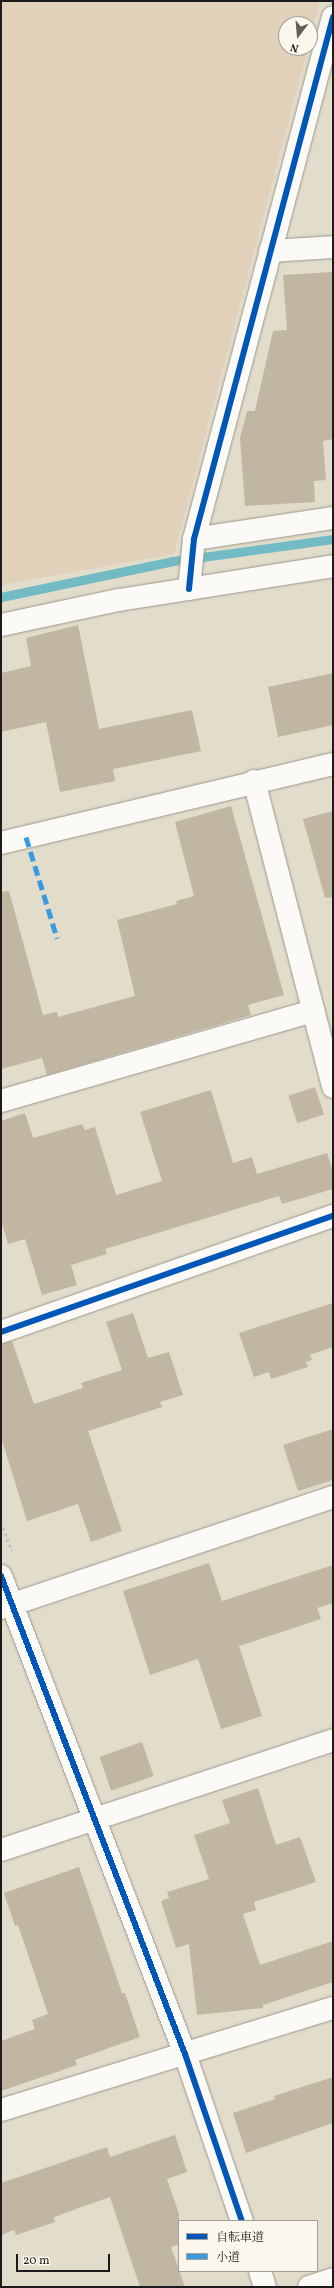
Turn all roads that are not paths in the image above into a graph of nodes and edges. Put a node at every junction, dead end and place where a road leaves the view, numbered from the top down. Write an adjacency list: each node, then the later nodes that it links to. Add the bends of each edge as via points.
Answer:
1 (333, 17): 3 (street)
2 (333, 247): 3 (street)
3 (270, 251): 5 (street)
4 (333, 518): 5 (street)
5 (193, 545): 7 (street)
6 (333, 566): 7 (street)
7 (190, 581): 8 (street, via 119,600)
8 (1, 625)
9 (333, 764): 10 (street)
10 (254, 781): 11 (street); 12 (street)
11 (1, 843)
12 (313, 1011): 13 (street); 14 (street)
13 (333, 1087)
14 (1, 1101)
15 (333, 1216): 16 (street)
16 (1, 1332)
17 (333, 1497): 19 (street)
18 (1, 1576): 19 (street)
19 (6, 1606): 21 (street)
20 (333, 1740): 21 (street)
21 (95, 1820): 22 (street); 24 (street)
22 (1, 1850)
23 (333, 2008): 24 (street)
24 (185, 2054): 25 (street); 26 (street)
25 (1, 2110)
26 (242, 2220)
27 (260, 2272): 29 (street)
28 (333, 2279): 30 (street)
29 (265, 2287)
30 (310, 2287)

